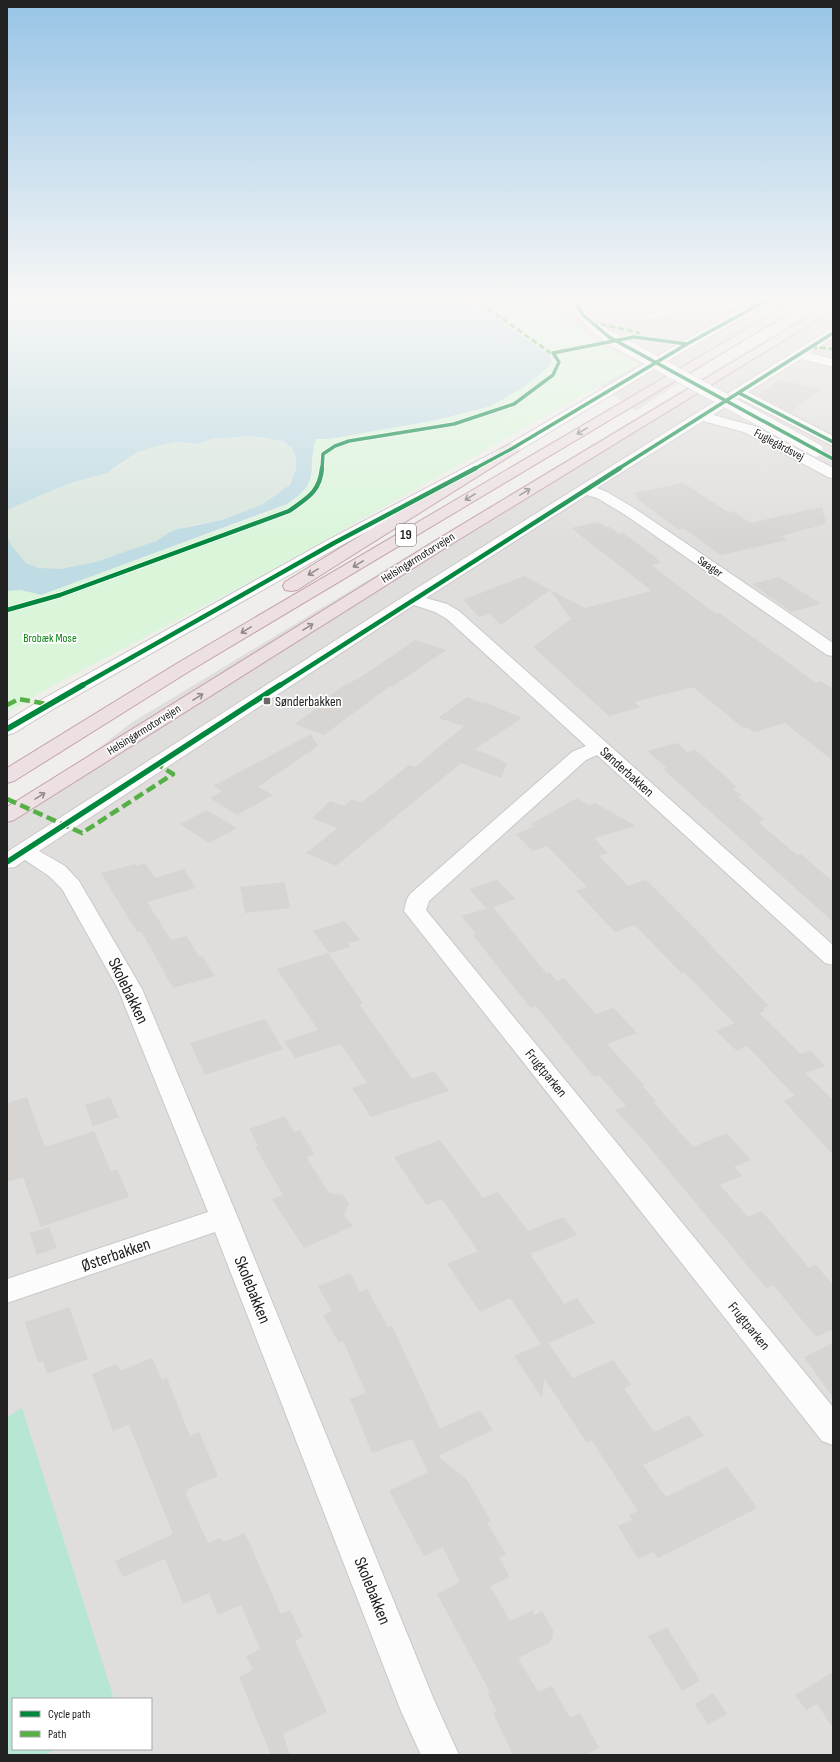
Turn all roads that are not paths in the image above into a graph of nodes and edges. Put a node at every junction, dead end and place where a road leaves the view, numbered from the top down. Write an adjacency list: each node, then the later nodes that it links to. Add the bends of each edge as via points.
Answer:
1 (628, 380): 9 (street)
2 (669, 380): 15 (highway, Helsingørmotorvejen / 19, one-way to 15)
3 (688, 380): 10 (street, Fuglegårdsvej, bridge)
4 (709, 380): 19 (highway, Helsingørmotorvejen / 19, one-way to 4, via 444,542)
5 (760, 380): 6 (street)
6 (739, 393): 7 (street); 8 (street, Fuglegårdsvej)
7 (700, 416): 11 (street, Fuglegårdsvej, via 724,420 749,429); 12 (street)
8 (833, 442)
9 (513, 448): 15 (highway, one-way to 15, via 190,649); 16 (street, via 334,543)
10 (833, 459)
11 (833, 474)
12 (585, 489): 13 (street); 14 (street, Søager, via 623,507)
13 (412, 598): 17 (street, Sønderbakken, via 453,615); 20 (street)
14 (833, 651)
15 (182, 668): 18 (highway, Helsingørmotorvejen / 19)
16 (7, 729)
17 (599, 747): 21 (street, Sønderbakken); 24 (street, Frugtparken, via 579,756 424,893 418,899 415,911)
18 (7, 777)
19 (7, 816)
20 (16, 856): 22 (street, Skolebakken, via 58,871 71,886 130,989)
21 (833, 958)
22 (224, 1218): 23 (street, Østerbakken); 25 (street, Skolebakken, via 417,1704)
23 (7, 1291)
24 (833, 1431)
25 (440, 1755)

